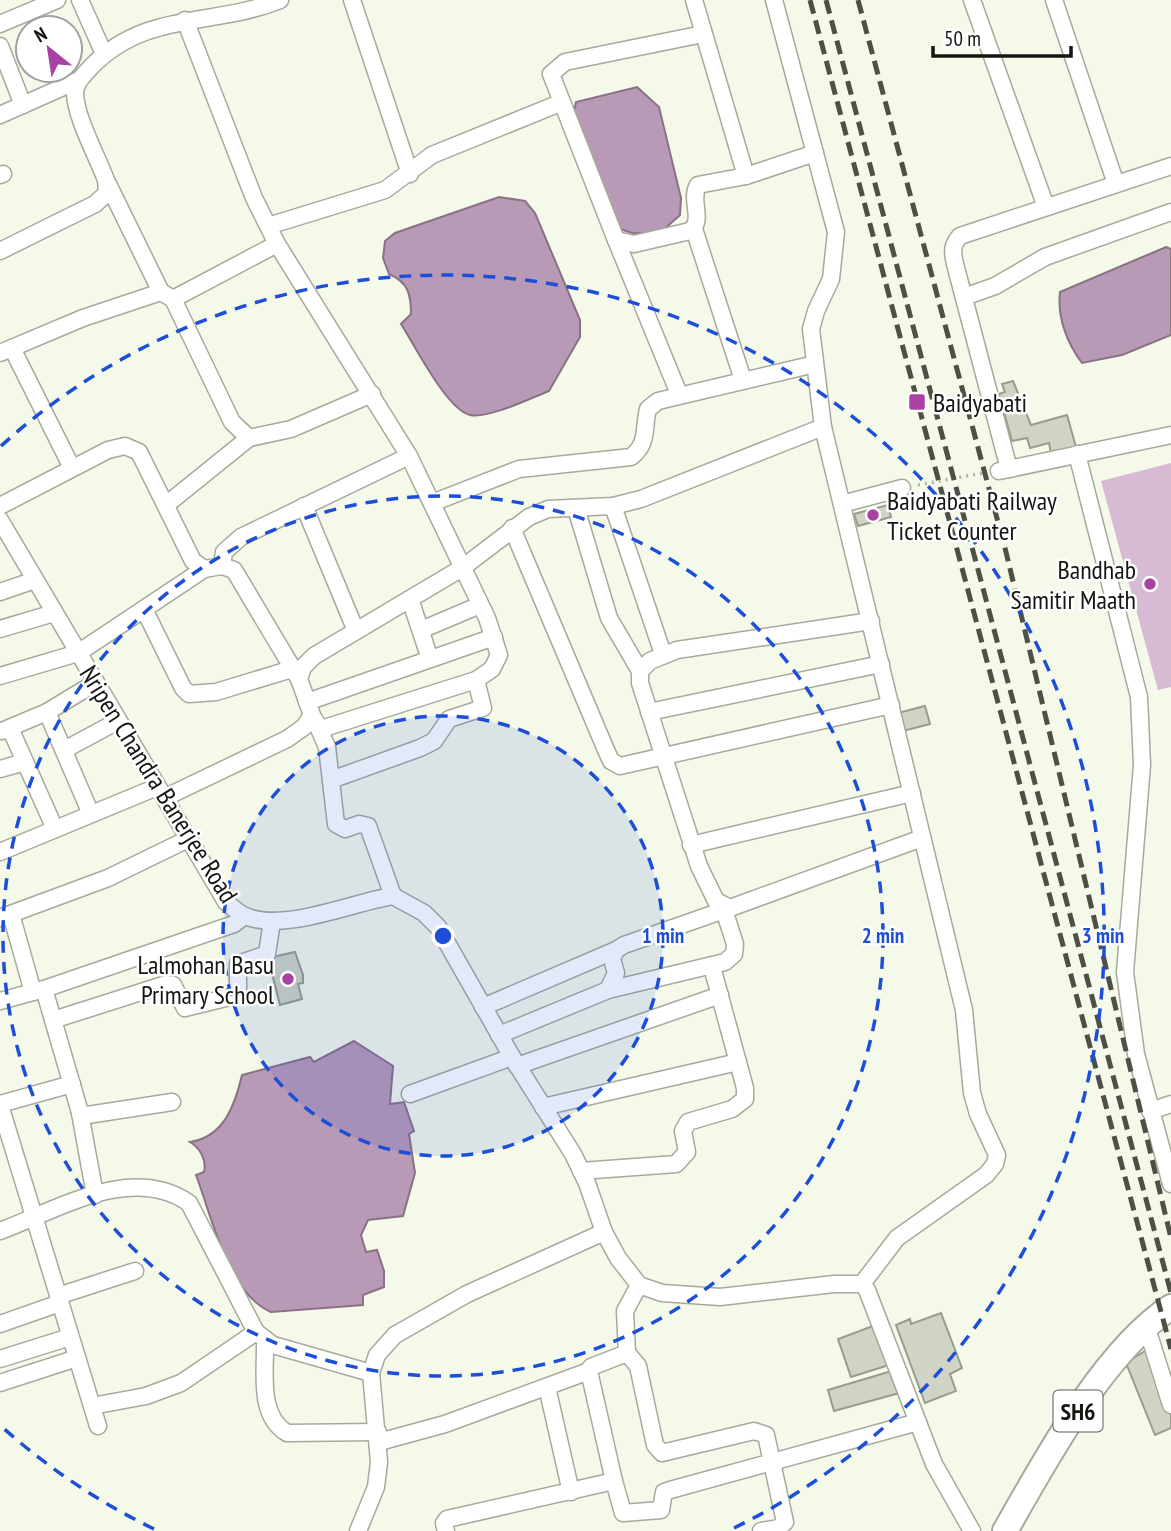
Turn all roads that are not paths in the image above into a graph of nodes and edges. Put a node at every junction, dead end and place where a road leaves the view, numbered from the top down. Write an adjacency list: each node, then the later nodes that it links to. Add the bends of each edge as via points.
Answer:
1 (57, 0): 10 (street)
2 (80, 0): 13 (street)
3 (280, 0): 9 (street, via 250,10)
4 (352, 0): 22 (street)
5 (694, 0): 11 (street)
6 (774, 0): 20 (street)
7 (972, 0): 26 (street)
8 (1054, 0): 25 (street)
9 (185, 20): 13 (street, via 131,37); 28 (street)
10 (0, 24)
11 (703, 34): 17 (street, via 565,62 551,74); 23 (street)
12 (0, 46): 18 (street)
13 (104, 54): 14 (street)
14 (84, 75)
15 (70, 84): 18 (street)
16 (78, 84): 24 (street, via 77,105)
17 (560, 103): 22 (street, via 432,155); 30 (street)
18 (23, 105): 19 (street)
19 (0, 115)
20 (815, 153): 23 (street); 36 (street, via 836,232 831,279 811,329)
21 (1171, 166): 25 (street)
22 (410, 174): 28 (street, via 385,190)
23 (746, 176): 29 (street, via 698,185)
24 (106, 180): 32 (street, via 107,193 95,204); 33 (street)
25 (1116, 184): 26 (street)
26 (1046, 207): 34 (street, via 960,236 952,250)
27 (1171, 212): 34 (street, via 1045,257 995,286)
28 (268, 226): 31 (street)
29 (694, 229): 30 (street, via 634,244); 37 (street)
30 (616, 240): 39 (street)
31 (277, 244): 33 (street); 38 (street)
32 (0, 251)
33 (167, 295): 35 (street, via 83,318); 42 (street, via 195,338 232,422)
34 (964, 297): 43 (street, via 1004,470)
35 (6, 350): 45 (street)
36 (815, 364): 37 (street); 40 (street)
37 (743, 380): 39 (street)
38 (372, 394): 42 (street, via 291,429); 44 (street)
39 (680, 394): 47 (street, via 648,409 645,439 631,457 519,469)
40 (823, 427): 48 (street); 52 (street)
41 (1171, 435): 43 (street)
42 (249, 438): 49 (street)
43 (1077, 454): 120 (street, via 1139,697 1142,765 1125,972 1136,1054)
44 (409, 456): 47 (street); 51 (street)
45 (72, 468): 49 (street, via 125,446 139,452); 50 (street)
46 (902, 488): 48 (street)
47 (432, 503): 57 (street)
48 (842, 504): 65 (street)
49 (166, 505): 58 (street, via 193,561)
50 (0, 506)
51 (304, 506): 56 (street, via 231,544); 68 (street)
52 (613, 506): 53 (street); 71 (street)
53 (576, 508): 55 (street, via 548,509); 74 (street, via 609,618)
54 (0, 520): 59 (street, Nripen Chandra Banerjee Road)
55 (512, 528): 57 (street); 86 (street, via 611,761 620,766)
56 (222, 566): 58 (street); 75 (street, via 234,570)
57 (462, 568): 61 (street); 62 (street)
58 (204, 569): 63 (street)
59 (35, 580): 60 (street); 64 (street, Nripen Chandra Banerjee Road)
60 (0, 592)
61 (410, 599): 67 (street); 68 (street)
62 (480, 605): 67 (street); 69 (street)
63 (144, 609): 70 (street); 75 (street, via 189,694)
64 (54, 613): 66 (street); 70 (street, Nripen Chandra Banerjee Road)
65 (871, 621): 71 (street); 73 (street)
66 (0, 629)
67 (421, 630): 72 (street)
68 (356, 631): 75 (street, via 314,656)
69 (494, 637): 72 (street); 77 (street, via 499,655 492,669)
70 (78, 653): 76 (street); 78 (street, Nripen Chandra Banerjee Road)
71 (663, 654): 74 (street)
72 (430, 659): 82 (street)
73 (881, 664): 79 (street); 81 (street)
74 (640, 671): 81 (street)
75 (295, 674): 82 (street)
76 (0, 676)
77 (476, 680): 82 (street); 89 (street, via 483,708 449,719 434,741 420,748)
78 (95, 683): 80 (street); 83 (street, Nripen Chandra Banerjee Road)
79 (891, 705): 86 (street); 91 (street)
80 (47, 712): 84 (street); 85 (street)
81 (649, 712): 86 (street)
82 (313, 715): 89 (street, via 329,754); 90 (street, via 287,739)
83 (118, 722): 85 (street); 90 (street, Nripen Chandra Banerjee Road)
84 (5, 730): 87 (street)
85 (64, 750): 92 (street)
86 (665, 756): 96 (street)
87 (24, 762): 88 (street); 93 (street)
88 (0, 769)
89 (331, 780): 98 (street, via 336,824 368,826)
90 (161, 792): 92 (street); 95 (street, Nripen Chandra Banerjee Road)
91 (912, 793): 94 (street); 96 (street)
92 (91, 814): 93 (street)
93 (55, 829): 97 (street)
94 (922, 838): 99 (street); 129 (street, via 964,1010 972,1093 997,1155 986,1175 897,1238)
95 (188, 839): 100 (street, via 108,878); 101 (street, Nripen Chandra Banerjee Road, via 226,902)
96 (691, 845): 99 (street, via 716,901)
97 (0, 852)
98 (393, 896): 102 (street, Nripen Chandra Banerjee Road); 109 (street, via 425,913 438,927)
99 (727, 909): 103 (street); 104 (street, via 734,954)
100 (6, 916): 106 (street)
101 (244, 916): 102 (street, Nripen Chandra Banerjee Road); 106 (street, via 234,924)
102 (272, 920): 110 (street, via 267,954 238,964 238,995 185,1008 173,985 166,984)
103 (616, 950): 105 (street, via 612,960 616,973); 109 (street)
104 (712, 967): 105 (street); 107 (street)
105 (608, 989): 111 (street)
106 (39, 990): 108 (street); 110 (street)
107 (720, 995): 112 (street); 113 (street)
108 (0, 1001)
109 (483, 1007): 111 (street)
110 (53, 1020): 114 (street)
111 (499, 1035): 112 (street)
112 (514, 1061): 115 (street); 119 (street)
113 (738, 1062): 119 (street); 122 (street, via 745,1099 732,1109 688,1122 683,1131 687,1152 682,1160)
114 (72, 1084): 118 (street); 121 (street)
115 (410, 1094)
116 (172, 1102): 121 (street, via 83,1118)
117 (1171, 1104): 120 (street)
118 (0, 1105): 125 (street)
119 (543, 1107): 122 (street)
120 (1150, 1111): 123 (street)
121 (80, 1113): 124 (street)
122 (581, 1171): 127 (street)
123 (1171, 1184)
124 (95, 1195): 125 (street); 135 (street, via 122,1186 151,1186 189,1203)
125 (34, 1219): 126 (street); 131 (street)
126 (0, 1231)
127 (604, 1232): 130 (street); 141 (street, via 467,1294 395,1335 377,1355)
128 (135, 1271): 131 (street)
129 (862, 1284): 130 (street, via 720,1297 662,1293); 146 (street)
130 (639, 1285): 137 (street, via 625,1311)
131 (59, 1299): 133 (street); 136 (street)
132 (1171, 1307): 134 (main road, SH6)
133 (0, 1324)
134 (1146, 1325): 144 (street); 156 (main road, SH6, via 1062,1432)
135 (260, 1336): 141 (street, via 273,1345); 145 (street, via 181,1383 146,1396); 148 (street, via 267,1406 277,1427 287,1433)
136 (70, 1337): 138 (street); 139 (street)
137 (627, 1353): 140 (street); 149 (street, via 638,1366 657,1450 662,1453 761,1431 770,1442)
138 (77, 1358): 142 (street); 145 (street)
139 (0, 1359)
140 (589, 1371): 143 (street); 150 (street)
141 (371, 1373): 148 (street)
142 (0, 1383)
143 (547, 1387): 148 (street, via 445,1424); 151 (street)
144 (1171, 1405)
145 (92, 1406): 147 (street)
146 (918, 1422): 149 (street); 155 (street, via 947,1490)
147 (98, 1426)
148 (378, 1437): 152 (street, via 376,1487)
149 (774, 1462): 150 (street, via 664,1492 661,1510 654,1513 623,1513); 154 (street, via 785,1522 779,1528)
150 (614, 1481): 151 (street)
151 (571, 1492): 153 (street, via 447,1519)
152 (358, 1531)
153 (446, 1531)
154 (761, 1531)
155 (972, 1531)
156 (1005, 1531)

